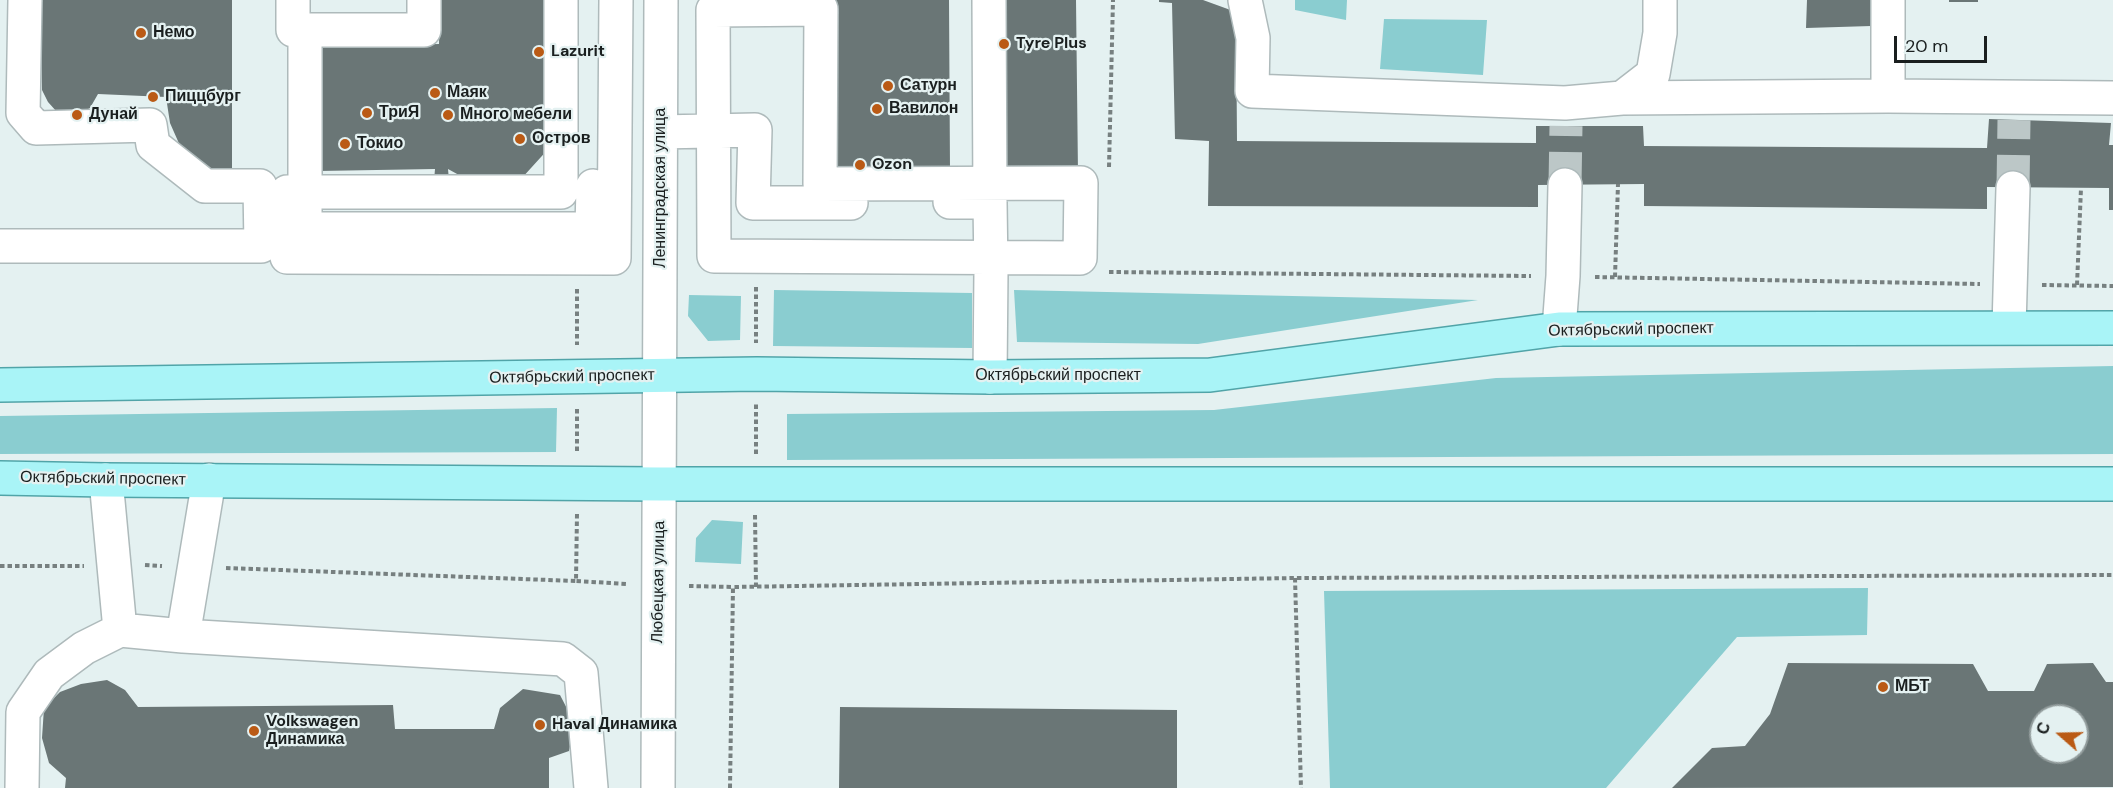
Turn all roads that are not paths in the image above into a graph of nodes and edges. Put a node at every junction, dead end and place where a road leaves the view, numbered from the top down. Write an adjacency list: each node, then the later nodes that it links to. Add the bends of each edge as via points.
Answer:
1 (25, 0): 22 (street, via 23,113 36,128 150,125 153,145 205,186 260,186 261,246)
2 (293, 0): 12 (street, via 293,30)
3 (424, 0): 12 (street, via 424,30)
4 (561, 0): 20 (street, via 561,192)
5 (595, 0): 20 (street, via 592,229 305,229)
6 (616, 0): 20 (street, via 614,258 287,257 287,192)
7 (661, 0): 16 (street, Ленинградская улица)
8 (989, 0): 21 (street)
9 (1245, 0): 14 (street, via 1253,38 1252,91 1566,115)
10 (1660, 0): 14 (street, via 1660,33 1653,74)
11 (1888, 0): 13 (street)
12 (305, 30): 20 (street)
13 (1888, 96): 14 (street); 15 (street, via 2015,108)
14 (1622, 98)
15 (2113, 98)
16 (661, 132): 17 (street); 27 (street, Ленинградская улица)
17 (713, 132): 21 (street, via 755,130 753,203); 21 (street, via 713,10 820,9 820,184); 23 (street, via 714,256)
18 (1565, 185): 26 (street)
19 (2013, 188): 24 (street)
20 (304, 193)
21 (990, 193): 23 (street); 23 (street, via 1081,183 1080,258)
22 (0, 246)
23 (991, 257): 28 (street)
24 (2009, 327): 25 (main road, Октябрьский проспект); 26 (main road, Октябрьский проспект)
25 (2113, 328)
26 (1559, 329): 28 (main road, Октябрьский проспект, via 1210,375)
27 (660, 376): 28 (main road, Октябрьский проспект); 29 (main road, Октябрьский проспект); 33 (street, Любецкая улица)
28 (990, 376)
29 (0, 385)
30 (0, 478): 31 (main road, Октябрьский проспект)
31 (106, 480): 32 (main road, Октябрьский проспект); 35 (street)
32 (209, 480): 33 (main road, Октябрьский проспект); 36 (street)
33 (660, 484): 34 (main road, Октябрьский проспект); 39 (street, Любецкая улица)
34 (2113, 484)
35 (120, 630): 36 (street); 37 (street, via 84,648 49,674 23,712)
36 (183, 636): 38 (street, via 563,659 581,673)
37 (22, 788)
38 (591, 788)
39 (658, 788)

